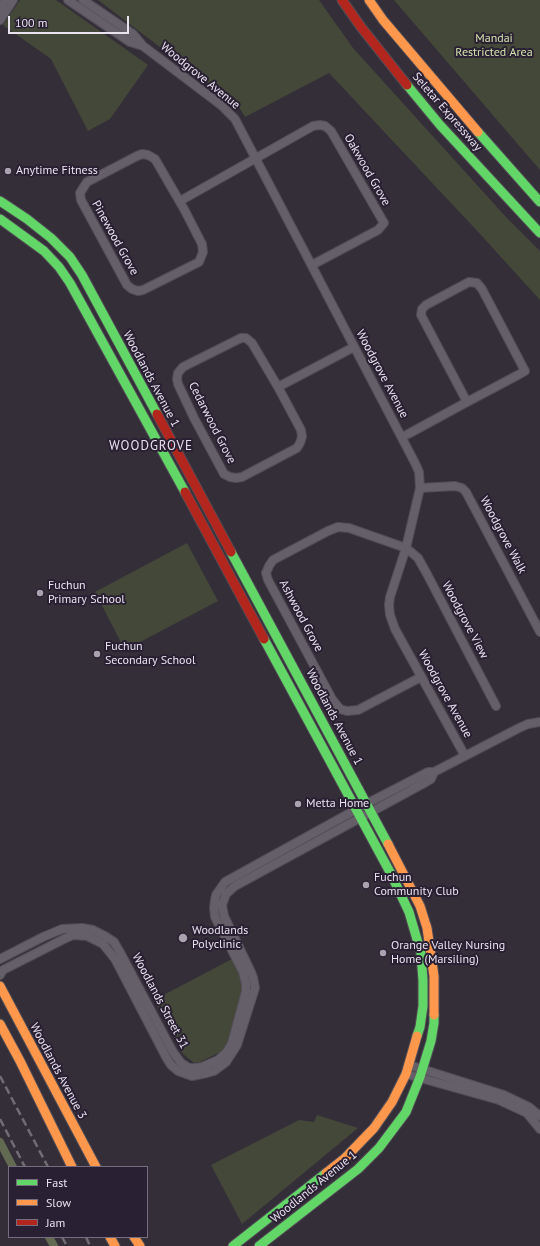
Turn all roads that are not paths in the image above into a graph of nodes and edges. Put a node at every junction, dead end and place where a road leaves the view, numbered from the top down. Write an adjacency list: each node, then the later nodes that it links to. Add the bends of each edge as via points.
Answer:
1 (6, 0): 7 (street)
2 (13, 0): 8 (street)
3 (68, 0): 9 (street, Woodgrove Avenue, via 130,42)
4 (83, 0): 9 (street, Woodgrove Avenue, via 134,34)
5 (342, 0): 15 (main road, Seletar Expressway, via 440,125)
6 (369, 0): 13 (main road, Seletar Expressway, via 460,111)
7 (0, 8)
8 (0, 20)
9 (143, 46): 10 (street, Woodgrove Avenue, via 235,119)
10 (255, 158): 12 (street); 16 (street, Woodgrove Avenue); 16 (street, Oakwood Grove, via 313,126 325,126 331,131 384,222 378,230)
11 (0, 201): 28 (main road, Woodlands Avenue 1, via 51,238 70,257 82,275)
12 (180, 201): 12 (street, Pinewood Grove, via 202,244 202,257 198,262 138,291 127,285 80,194 87,182 142,154 155,158)
13 (540, 202)
14 (0, 219): 29 (main road, Woodlands Avenue 1, via 44,251 70,282)
15 (540, 233)
16 (312, 265): 17 (street, Woodgrove Avenue)
17 (354, 347): 18 (street); 20 (street, Woodgrove Avenue)
18 (278, 387): 18 (street, Cedarwood Grove, via 301,430 300,443 296,448 242,477 224,474 178,384 178,373 183,367 236,340 246,338 252,343)
19 (468, 402): 19 (street, via 421,315 426,305 469,282 477,283 482,289 525,371); 20 (street)
20 (402, 437): 21 (street, Woodgrove Avenue, via 419,472)
21 (420, 488): 22 (street, Woodgrove Avenue); 23 (street, Woodgrove Walk, via 455,486 466,492)
22 (406, 548): 24 (street, Woodgrove Avenue, via 388,605 392,623); 24 (street, Ashwood Grove, via 349,528 338,527 273,560 266,573 314,666 340,709 358,710); 25 (street, Woodgrove View, via 418,558)
23 (540, 632)
24 (420, 676): 27 (street, Woodgrove Avenue)
25 (496, 706)
26 (540, 722): 27 (street, via 518,728)
27 (465, 756): 28 (street, via 434,772 432,779)
28 (369, 808): 29 (street); 35 (main road, Woodlands Avenue 1, via 415,896 425,921 430,944 434,976 434,1024)
29 (358, 814): 30 (street, Woodlands Street 31, via 230,878 218,891 214,908 215,917 243,972 246,991 232,1043 227,1052 218,1060 202,1067 189,1068 181,1063 114,942 105,936 82,928 62,929); 31 (street, Woodlands Street 31, via 234,886 224,898 224,916 252,972 255,988 237,1045 226,1062 214,1071 192,1076 178,1071 172,1065 115,959 103,944 87,936 73,935 3,970); 34 (main road, Woodlands Avenue 1, via 409,912 421,953 423,981 420,1027)
30 (0, 959)
31 (0, 974)
32 (0, 986): 40 (main road, Woodlands Avenue 3)
33 (0, 1024): 39 (main road)
34 (409, 1065): 35 (street); 36 (main road, Woodlands Avenue 1)
35 (422, 1073): 36 (street); 37 (street, via 504,1095 529,1107); 38 (street, via 506,1103 527,1113); 42 (main road, Woodlands Avenue 1, via 406,1112 390,1135 368,1159)
36 (406, 1074): 41 (main road, Woodlands Avenue 1, via 384,1114 351,1153)
37 (540, 1116)
38 (540, 1129)
39 (72, 1166)
40 (95, 1166)
41 (233, 1246)
42 (259, 1246)

